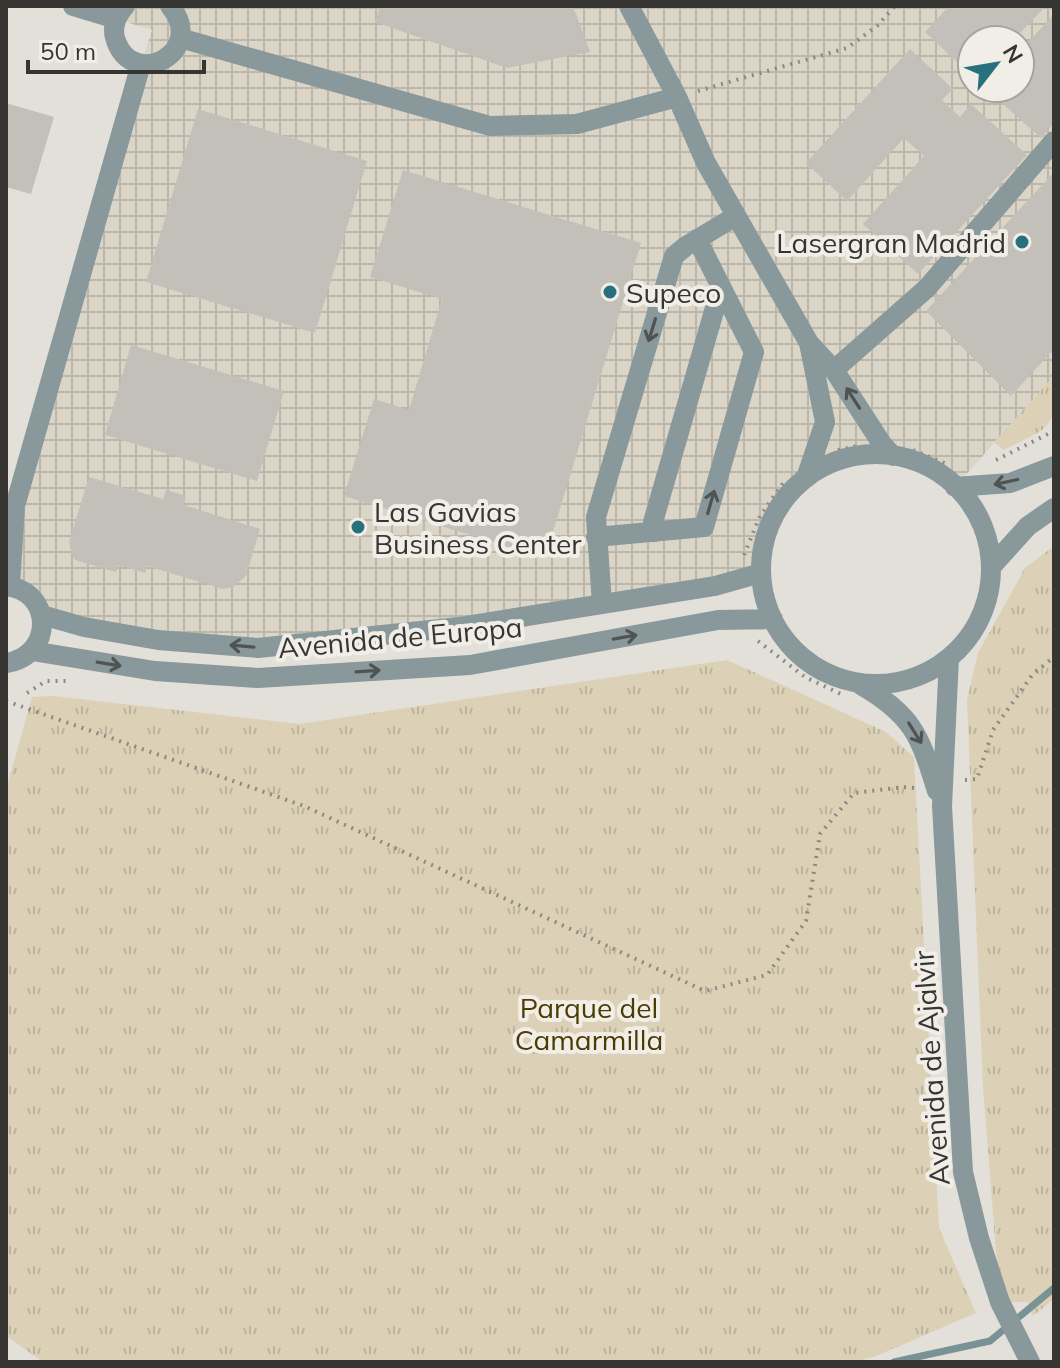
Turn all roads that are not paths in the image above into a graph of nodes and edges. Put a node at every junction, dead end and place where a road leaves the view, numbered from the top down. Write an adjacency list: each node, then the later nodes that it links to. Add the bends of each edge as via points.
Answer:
1 (73, 6): 4 (street)
2 (170, 6): 5 (street, via 180,23)
3 (629, 6): 7 (street)
4 (121, 12): 6 (street, via 114,36 117,46)
5 (180, 38): 6 (street, via 164,60); 7 (street, via 490,126 577,124)
6 (141, 64): 17 (street)
7 (677, 97): 9 (street)
8 (1054, 141): 13 (street, via 927,288)
9 (736, 216): 10 (street); 12 (street)
10 (697, 239): 11 (street); 21 (street, one-way to 21, via 674,256 596,517)
11 (721, 287): 20 (street, via 653,522); 20 (street, one-way to 11, via 704,527 754,352)
12 (809, 343): 13 (street); 16 (street, via 825,422)
13 (834, 370): 14 (street, one-way to 13)
14 (893, 456): 16 (street, via 847,458); 18 (street, via 928,467)
15 (1054, 466): 18 (street, one-way to 18, via 1010,483)
16 (806, 478): 23 (street, via 778,509 766,537)
17 (14, 482): 24 (street)
18 (955, 487): 22 (street, via 974,510)
19 (1054, 508): 22 (street, via 1028,526)
20 (655, 532): 21 (street)
21 (596, 537): 25 (street)
22 (991, 567): 29 (street, via 986,601 972,632)
23 (761, 573): 25 (street, Avenida de Europa); 27 (street)
24 (8, 586): 26 (street, via 31,596)
25 (602, 604): 26 (street, Avenida de Europa, one-way to 26, via 459,627 258,648 158,640)
26 (42, 615): 28 (street, via 43,628)
27 (773, 619): 28 (street, Avenida de Europa, one-way to 27, via 155,671 258,678 470,665 718,620); 31 (street, via 798,654)
28 (32, 651): 30 (street)
29 (949, 658): 31 (street, via 906,681); 32 (street, Avenida de Ajalvir)
30 (6, 663)
31 (852, 689): 32 (street, Avenida de Ajalvir, one-way to 32, via 887,700 904,715 922,742)
32 (942, 806): 33 (street, Avenida de Ajalvir, via 963,1172 1000,1302)
33 (1026, 1354)

